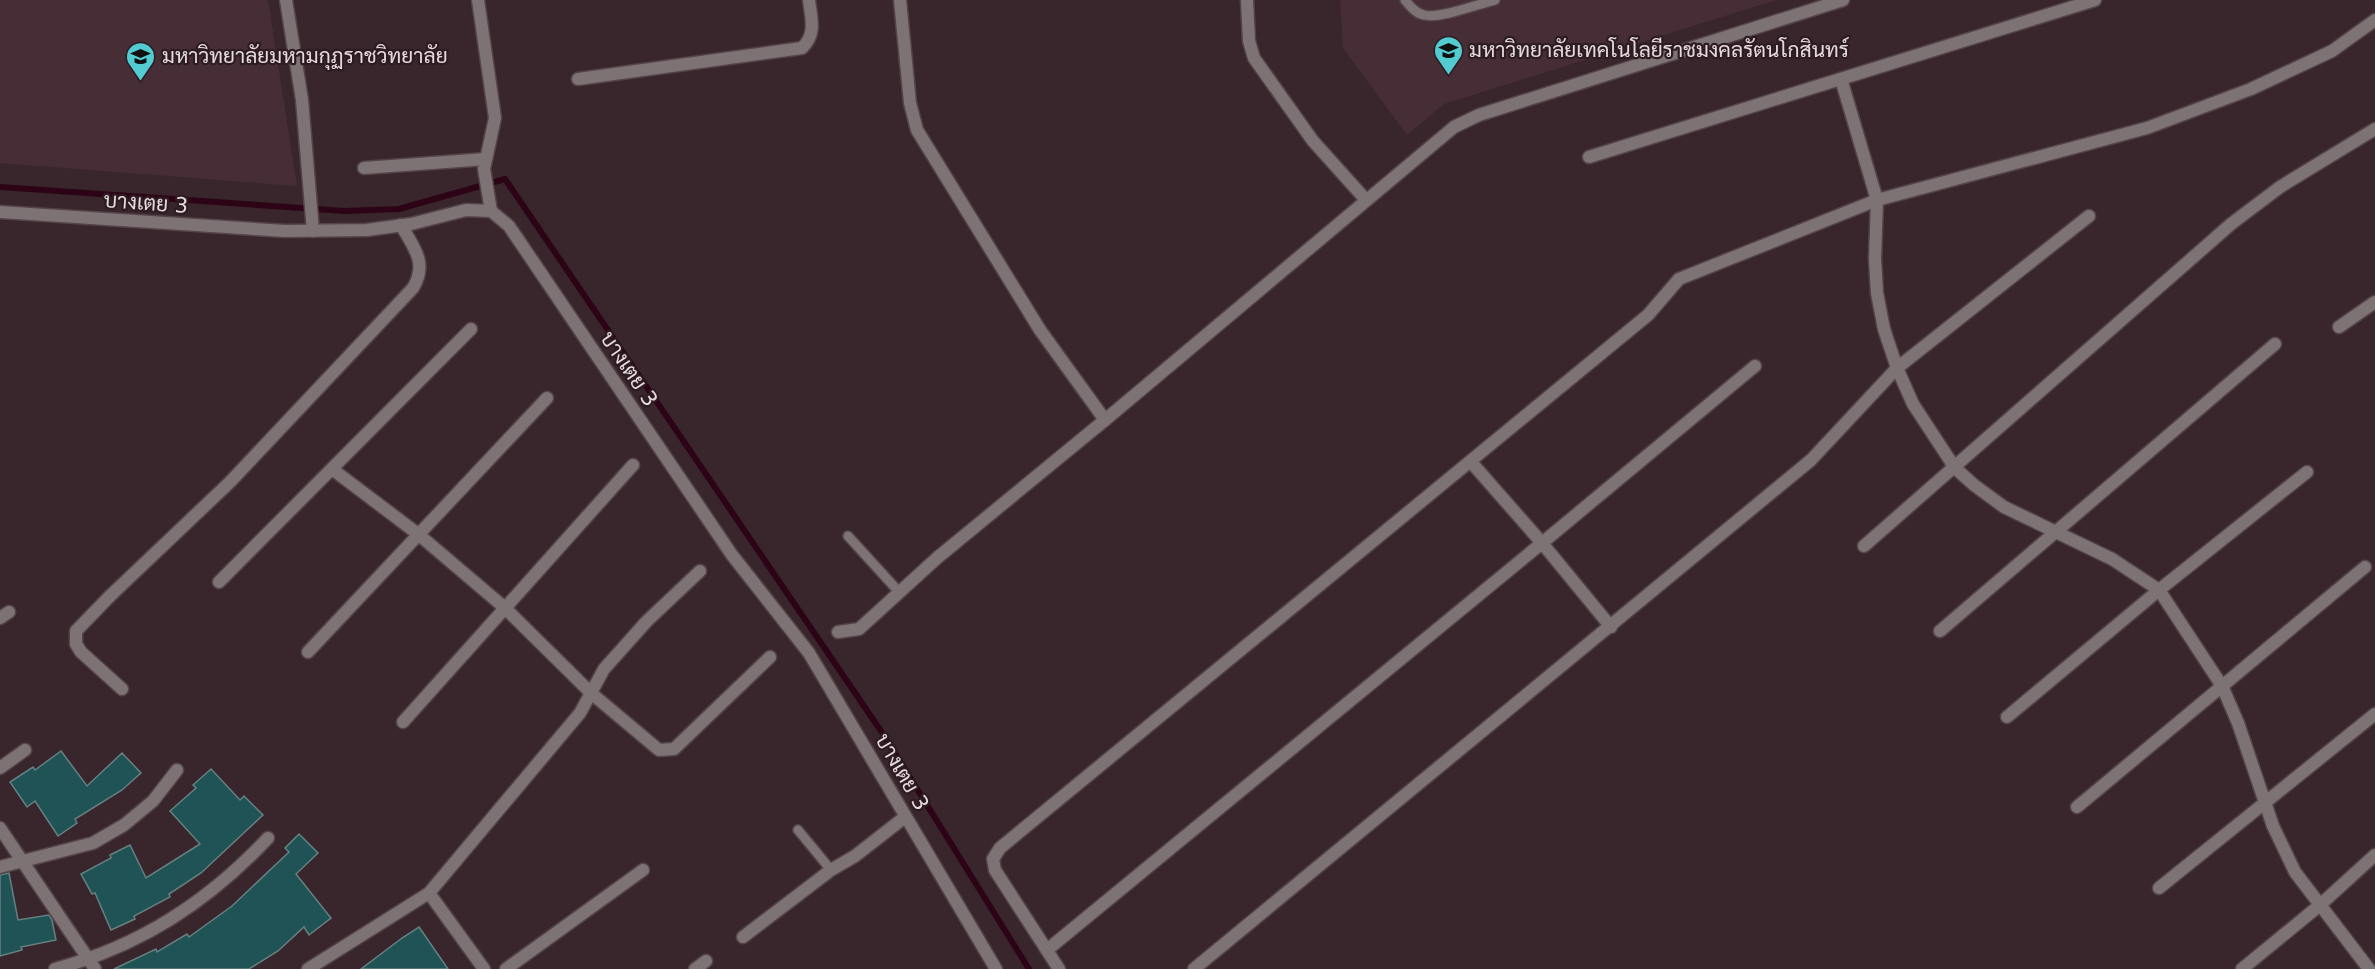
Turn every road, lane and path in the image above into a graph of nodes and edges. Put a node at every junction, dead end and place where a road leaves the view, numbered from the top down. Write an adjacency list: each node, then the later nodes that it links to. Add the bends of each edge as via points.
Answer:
1 (286, 0): 23 (street, via 302,99)
2 (478, 0): 15 (street, via 495,118)
3 (809, 0): 11 (street, via 813,32 802,48)
4 (900, 0): 31 (street, via 910,104 917,130 1040,330)
5 (1247, 0): 17 (street, via 1254,58 1313,141)
6 (1405, 0): 7 (lane, via 1424,16)
7 (1495, 0)
8 (1843, 0): 17 (street, via 1479,115 1454,127)
9 (2095, 0): 12 (street)
10 (2375, 20): 18 (street, via 2312,61 2252,89 2157,124)
11 (578, 79)
12 (1841, 79): 14 (street); 18 (street)
13 (2375, 129): 34 (street, via 2280,187 2231,224)
14 (1589, 157)
15 (485, 164): 16 (street); 19 (street)
16 (364, 168)
17 (1366, 200): 31 (street)
18 (1877, 200): 29 (street, via 1877,293); 32 (street, via 1679,279 1648,315)
19 (491, 211): 22 (street, บางเตย 3, via 466,210); 64 (street, บางเตย 3, via 509,226 732,555 809,653)
20 (0, 212): 23 (street, บางเตย 3)
21 (2089, 216): 29 (street)
22 (402, 225): 23 (street, บางเตย 3); 54 (street, via 419,258 420,278 413,288 230,482 76,632 81,652)
23 (313, 231)
24 (2375, 302): 25 (street)
25 (2339, 327)
26 (471, 329): 35 (street)
27 (2275, 344): 37 (street)
28 (1755, 366): 40 (street)
29 (1897, 368): 34 (street, via 1913,404); 48 (street, via 1811,460)
30 (547, 398): 38 (street)
31 (1105, 420): 46 (street)
32 (1471, 462): 40 (street); 77 (street, via 1000,848 993,859 995,870)
33 (633, 465): 47 (street)
34 (1954, 468): 37 (street, via 2004,507); 41 (street)
35 (332, 469): 38 (street); 44 (street)
36 (2307, 472): 45 (street)
37 (2057, 532): 45 (street, via 2112,559); 49 (street)
38 (418, 534): 47 (street); 51 (street)
39 (848, 536): 46 (lane)
40 (1542, 543): 48 (street); 77 (street)
41 (1864, 546)
42 (2365, 567): 53 (street)
43 (700, 571): 55 (street, via 604,669)
44 (219, 582)
45 (2159, 590): 53 (street); 57 (street)
46 (900, 593): 50 (street, via 859,629)
47 (505, 608): 55 (street); 58 (street)
48 (1611, 627): 87 (street)
49 (1940, 631)
50 (838, 632)
51 (308, 651)
52 (770, 657): 55 (street, via 674,749 659,750)
53 (2222, 686): 62 (street); 63 (street)
54 (122, 689)
55 (591, 693): 74 (street, via 580,713)
56 (2375, 714): 62 (street)
57 (2007, 717)
58 (403, 722)
59 (26, 750): 60 (street)
60 (0, 768)
61 (177, 770): 69 (street, via 153,801 124,825 93,843)
62 (2265, 804): 73 (street); 75 (street, via 2295,872)
63 (2077, 807)
64 (905, 817): 72 (street); 85 (street, บางเตย 3)
65 (0, 828): 69 (street)
66 (798, 831): 72 (lane)
67 (268, 838): 79 (street, via 238,870 163,925)
68 (2375, 855): 75 (street)
69 (25, 862): 70 (street); 79 (street)
70 (0, 867)
71 (643, 870): 83 (street)
72 (831, 870): 76 (street)
73 (2160, 888)
74 (429, 893): 81 (street); 82 (street)
75 (2320, 906): 88 (street); 89 (street)
76 (742, 937)
77 (1047, 950): 86 (street)
78 (706, 961): 84 (street)
79 (92, 964): 80 (street)
80 (55, 969)
81 (308, 969)
82 (484, 969)
83 (506, 969)
84 (695, 969)
85 (996, 969)
86 (1059, 969)
87 (1194, 969)
88 (2242, 969)
89 (2369, 969)

